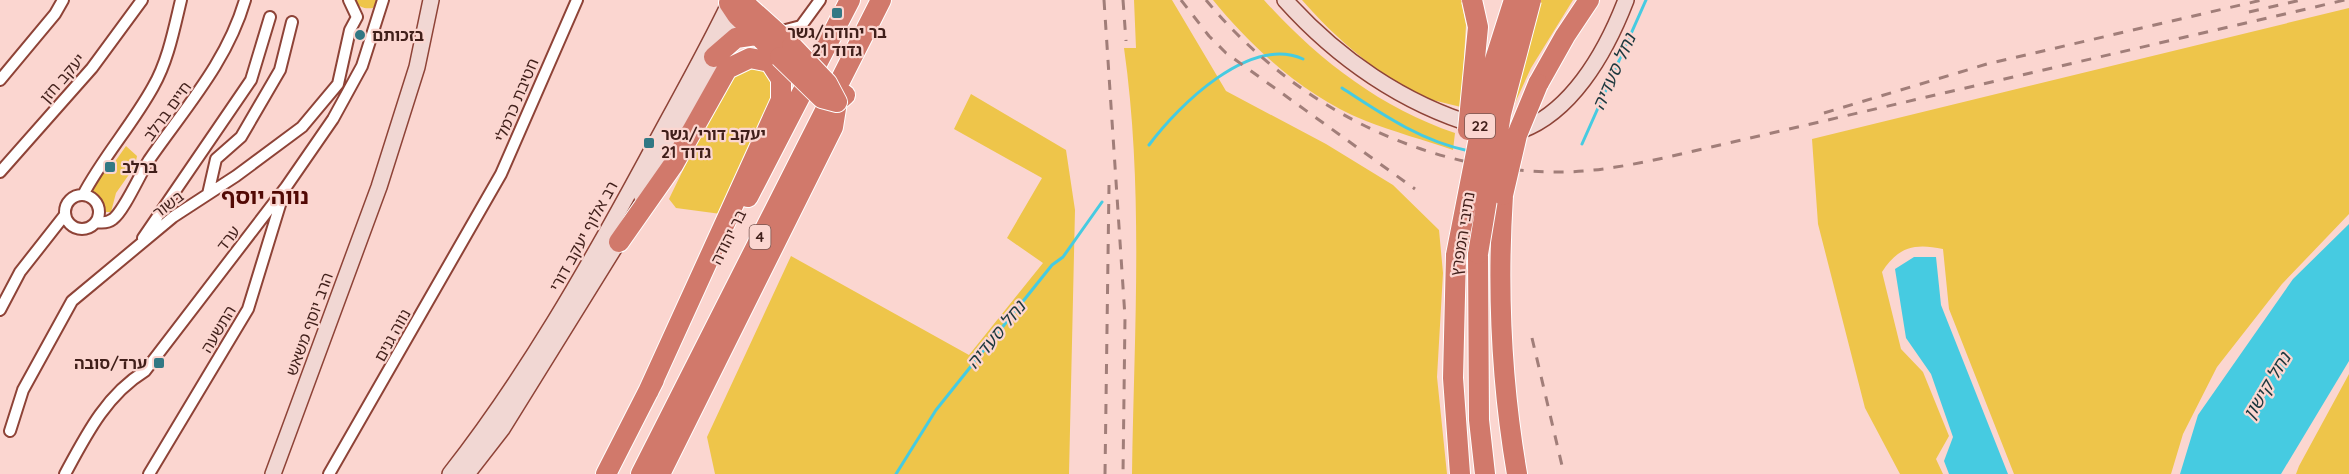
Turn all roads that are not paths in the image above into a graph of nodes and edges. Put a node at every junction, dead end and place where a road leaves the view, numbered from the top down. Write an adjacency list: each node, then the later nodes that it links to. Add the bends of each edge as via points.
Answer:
1 (63, 0): 27 (street)
2 (142, 0): 29 (street, יעקב חזן, via 92,68)
3 (181, 0): 32 (street, חיים ברלב, via 154,86)
4 (245, 0): 35 (street, חיים ברלב, via 237,26 212,73 148,162 114,219 103,224)
5 (349, 0): 21 (street)
6 (383, 0): 22 (street, ערד)
7 (431, 0): 44 (main road, הרב יוסף משאש, via 417,68 379,187)
8 (577, 0): 33 (street, חטיבת כרמלי, via 505,165)
9 (820, 0): 24 (street, via 801,26)
10 (850, 0): 40 (highway, בר יהודה / 4)
11 (881, 0): 49 (highway, בר יהודה / 4)
12 (895, 0): 28 (highway, via 846,94)
13 (1285, 0): 18 (main road, via 1326,40 1415,104 1445,117 1513,133 1541,123 1572,93)
14 (1472, 0): 38 (highway, bridge, via 1478,27)
15 (1514, 0): 38 (highway, נתיבי המפרץ / 22, bridge, via 1491,77)
16 (1531, 0): 52 (highway, נתיבי המפרץ / 22, bridge, via 1501,114 1478,254 1479,420)
17 (1589, 0): 53 (highway, bridge, via 1538,84 1516,135 1503,195 1502,355 1506,412)
18 (1626, 0)
19 (744, 9): 24 (highway); 25 (highway); 26 (main road, רב אלוף יעקב דורי); 26 (highway, via 736,38); 46 (main road, רב אלוף יעקב דורי, via 545,339 493,419)
20 (270, 17): 37 (street, via 251,80)
21 (357, 18): 22 (street, via 365,22); 31 (street, בשור, via 350,30 338,84 326,102 302,127)
22 (377, 20): 30 (street, ערד, via 351,88)
23 (292, 22): 31 (street, via 280,70 241,136 216,159)
24 (777, 32): 25 (highway)
25 (786, 52): 28 (highway, bridge, via 827,83)
26 (714, 57): 36 (main road, רב אלוף יעקב דורי)
27 (0, 80)
28 (837, 102): 50 (highway, via 833,127)
29 (0, 172)
30 (286, 187): 42 (street, ערד, via 145,371 129,381 105,406); 43 (street, התשעה, via 248,309)
31 (208, 194): 37 (street, בשור, via 173,217)
32 (83, 195): 34 (street, via 69,201); 35 (street, via 97,204)
33 (479, 209): 45 (street, נווה גנים)
34 (64, 216): 35 (street, via 79,229); 39 (street, via 20,272)
35 (96, 222)
36 (619, 242): 40 (highway, via 673,165 727,69 742,59 770,62 781,79 781,100); 47 (main road, רב אלוף יעקב דורי, via 508,420)
37 (133, 253): 41 (street, בשור, via 72,301 23,390)
38 (1456, 255): 51 (highway, נתיבי המפרץ / 22, via 1453,378)
39 (0, 310)
40 (648, 392): 48 (highway, בר יהודה / 4)
41 (10, 431)
42 (65, 474)
43 (149, 474)
44 (273, 474)
45 (329, 474)
46 (450, 474)
47 (468, 474)
48 (606, 474)
49 (641, 474)
50 (660, 474)
51 (1460, 474)
52 (1485, 474)
53 (1517, 474)

